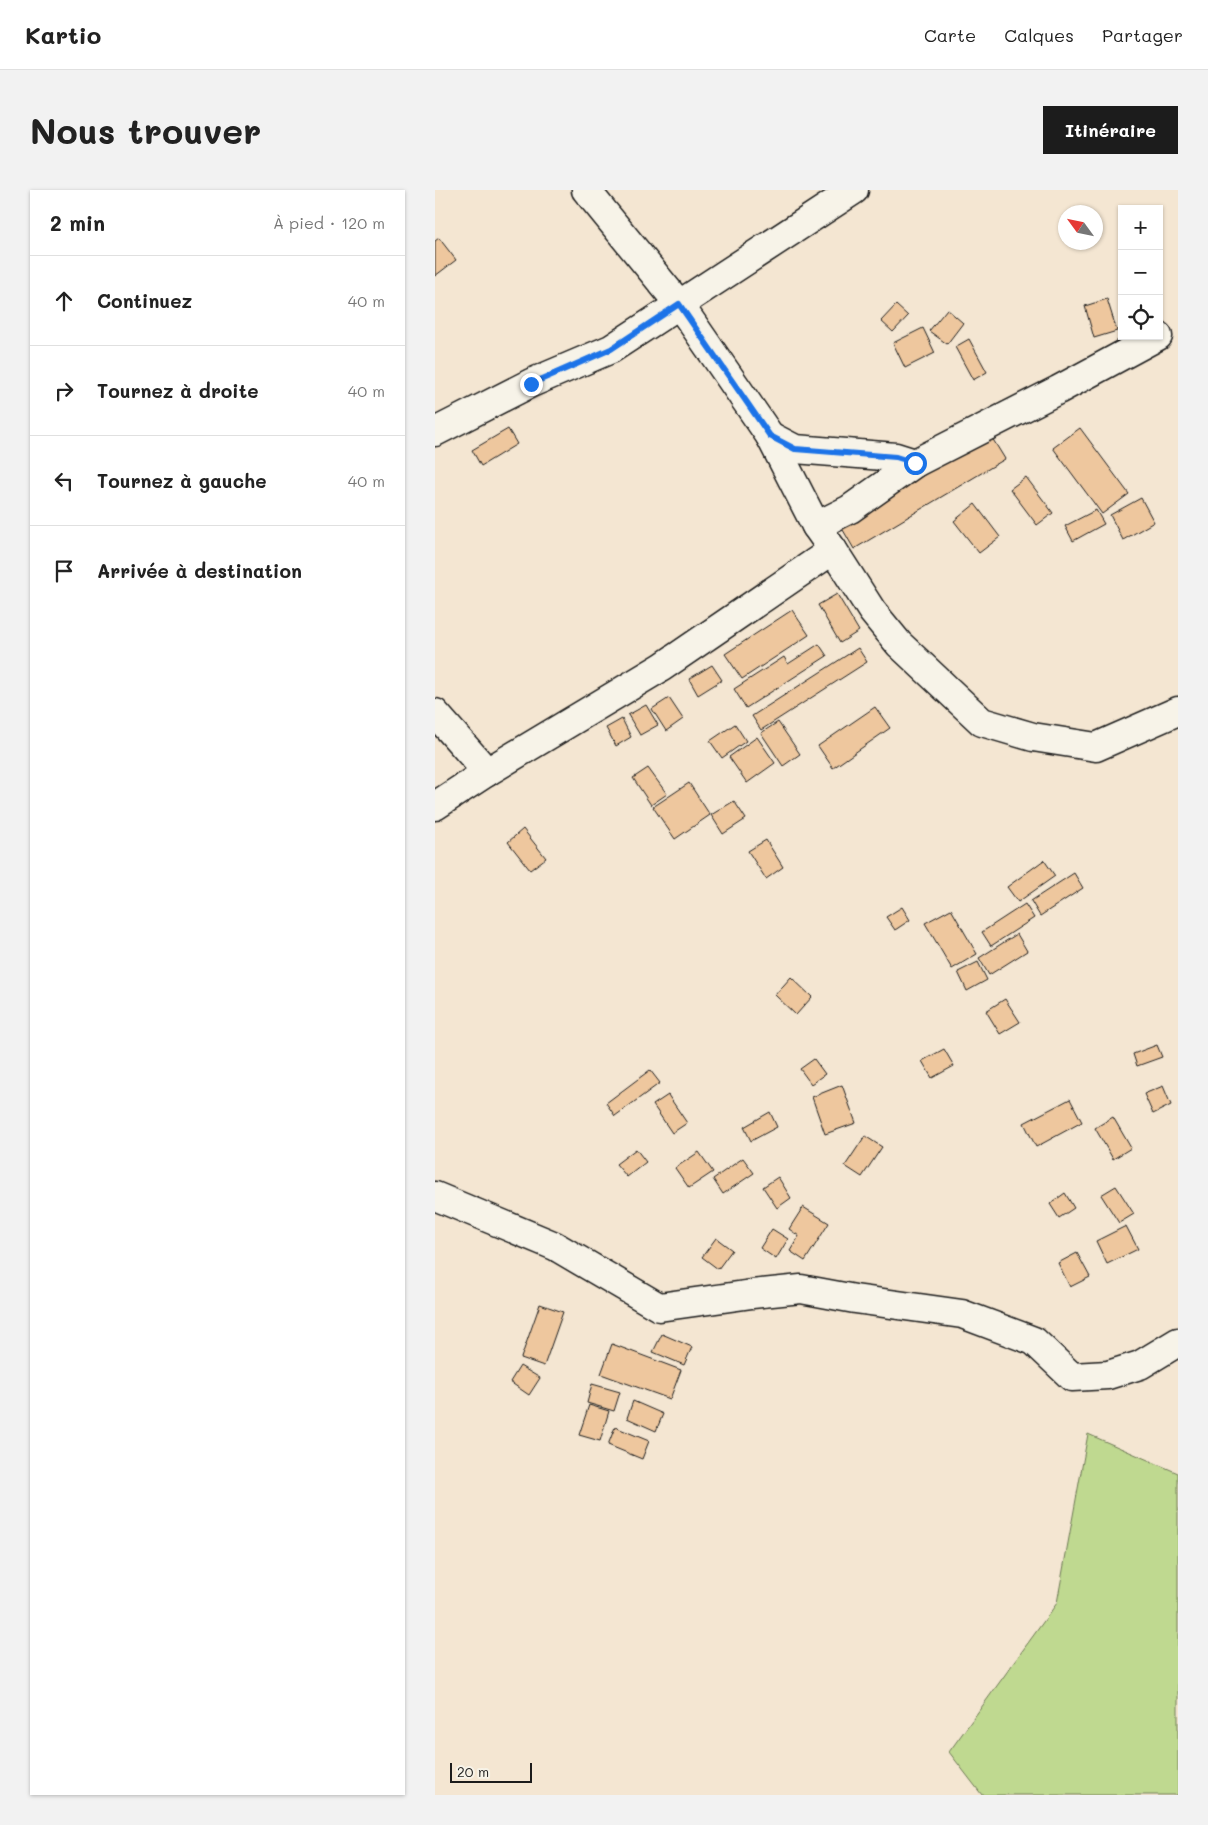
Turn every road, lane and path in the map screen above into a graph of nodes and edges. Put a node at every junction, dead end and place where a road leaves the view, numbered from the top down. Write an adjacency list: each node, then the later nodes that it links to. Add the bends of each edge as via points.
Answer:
1 (586, 190): 3 (street)
2 (854, 190): 3 (street)
3 (679, 304): 7 (street, via 611,349); 8 (street)
4 (1178, 326): 5 (street)
5 (1163, 334)
6 (1152, 340): 9 (street)
7 (435, 432)
8 (770, 436): 9 (street, via 795,449 896,457); 10 (street)
9 (915, 463): 10 (street, via 850,509)
10 (816, 526): 11 (street)
11 (833, 550): 12 (street, via 872,611 899,644 982,722 1033,737 1096,747); 14 (street, via 663,667)
12 (1178, 711)
13 (435, 713): 14 (street)
14 (487, 772): 15 (street)
15 (435, 806)
16 (435, 1196): 17 (street, via 555,1246 659,1307 801,1289 962,1314 1034,1341 1072,1377 1108,1375 1140,1365)
17 (1178, 1342)

